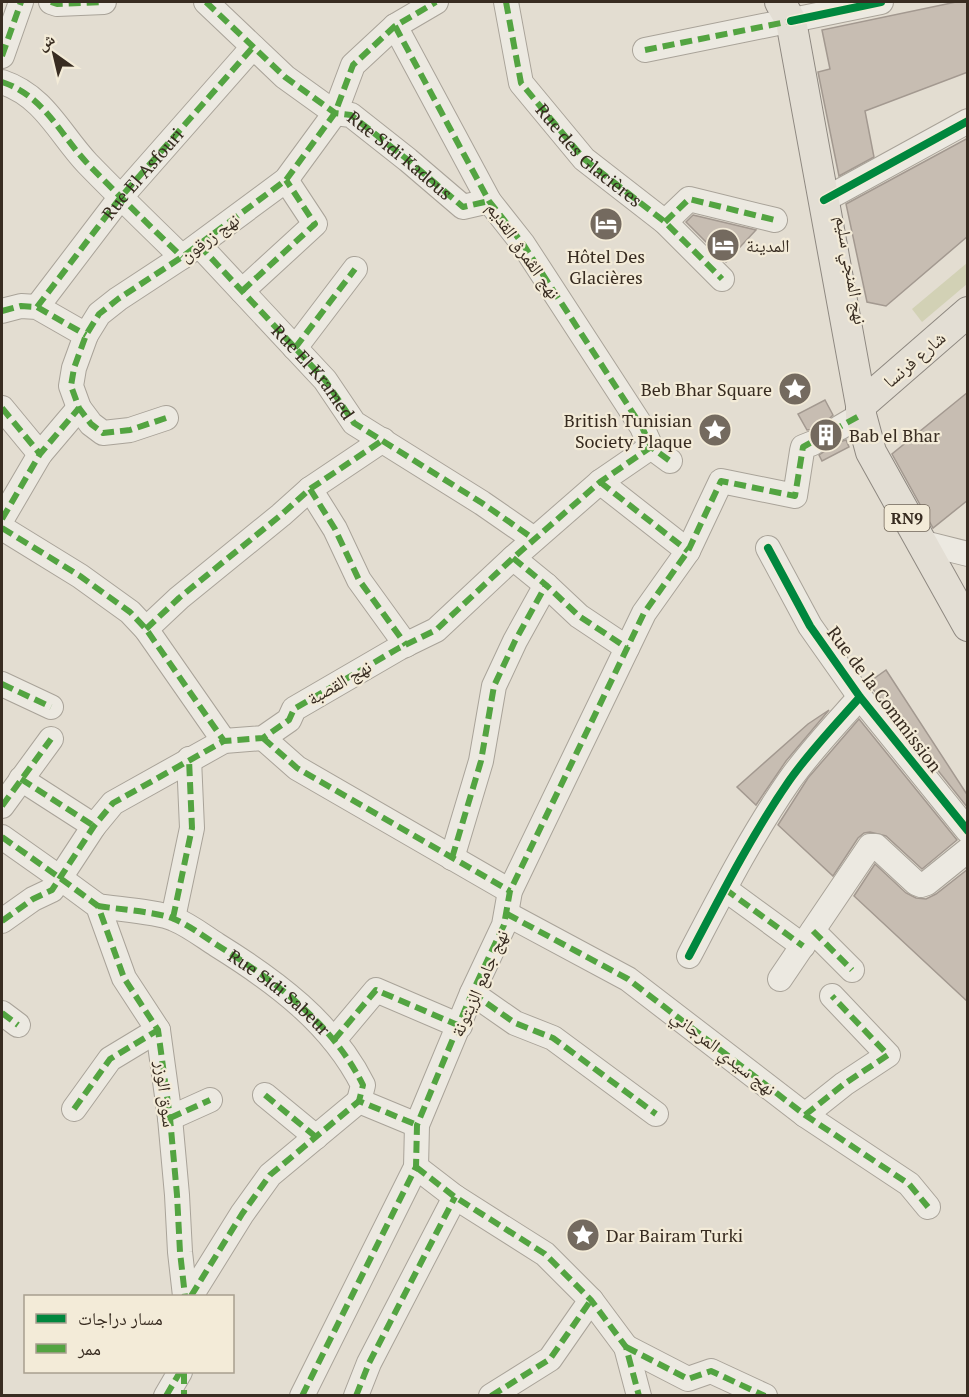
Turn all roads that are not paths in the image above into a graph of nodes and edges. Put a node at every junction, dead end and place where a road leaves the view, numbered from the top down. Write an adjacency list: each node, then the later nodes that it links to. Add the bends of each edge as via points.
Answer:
1 (21, 2): 12 (street)
2 (51, 2): 3 (street)
3 (104, 2)
4 (206, 2): 10 (street, Rue Sidi Kadous)
5 (436, 2): 9 (street, نهج زرقون)
6 (506, 2): 21 (street, Rue des Glacières, via 521,83 584,159)
7 (881, 2): 8 (street)
8 (786, 11): 11 (street); 18 (main road, نهج المنجي سليم)
9 (395, 26): 14 (street, نهج زرقون, via 353,64); 19 (street, نهج الڨمرڨ القديم)
10 (253, 47): 14 (street, Rue Sidi Kadous, via 285,77); 17 (street, Rue El Asfouri)
11 (645, 50)
12 (2, 56)
13 (2, 82): 17 (street, Rue El Kramed, via 16,87 46,110)
14 (335, 113): 16 (street, نهج زرقون); 19 (street, Rue Sidi Kadous, via 351,115 463,207)
15 (968, 121): 18 (street)
16 (286, 180): 22 (street, نهج زرقون); 25 (street, via 315,224)
17 (120, 198): 22 (street, Rue El Kramed); 26 (street, Rue El Asfouri)
18 (824, 200): 33 (main road, نهج المنجي سليم)
19 (489, 201): 38 (street, نهج الڨمرڨ القديم, via 523,244)
20 (775, 220): 21 (street, via 690,199)
21 (665, 222): 24 (street, Rue des Glacières)
22 (190, 251): 25 (street, Rue El Kramed); 29 (street, نهج زرقون, via 99,314)
23 (355, 269): 30 (street)
24 (722, 279)
25 (242, 291): 30 (street, Rue El Kramed)
26 (37, 307): 27 (street); 29 (street)
27 (2, 311)
28 (968, 312): 33 (main road, شارع فرنسا)
29 (86, 335): 32 (street, نهج زرقون, via 71,386)
30 (295, 348): 35 (street, Rue El Kramed, via 325,380 354,423)
31 (2, 408): 37 (street)
32 (79, 408): 34 (street, نهج زرقون, via 103,433 130,430); 37 (street)
33 (854, 416): 44 (main road, RN9)
34 (166, 418)
35 (383, 440): 40 (street); 43 (street, Rue El Kramed)
36 (813, 443): 46 (street, نهج جامع الزيتونة, via 803,447 793,496 721,481)
37 (40, 454): 41 (street)
38 (661, 454): 39 (street, نهج القصبة)
39 (600, 482): 43 (street, نهج القصبة); 46 (street)
40 (310, 489): 51 (street); 52 (street, via 335,529 359,580)
41 (2, 519)
42 (2, 528): 51 (street, via 80,576 130,612)
43 (534, 539): 48 (street, نهج القصبة)
44 (920, 542): 47 (street); 50 (main road, RN9)
45 (768, 548): 55 (street, Rue de la Commission, via 810,626)
46 (688, 551): 53 (street, نهج جامع الزيتونة, via 644,613)
47 (968, 554)
48 (513, 558): 49 (street); 52 (street, نهج القصبة, via 435,630)
49 (546, 585): 53 (street, via 579,616); 67 (street, via 494,686 481,761)
50 (968, 626)
51 (146, 629): 59 (street)
52 (406, 645): 57 (street, نهج القصبة, via 294,709 289,720)
53 (627, 648): 70 (street, نهج جامع الزيتونة)
54 (2, 684): 56 (street)
55 (860, 697): 64 (street, Rue de la Commission); 69 (street, via 795,773)
56 (51, 707)
57 (263, 738): 59 (street); 67 (street, نهج سيدي المرجاني, via 297,768)
58 (51, 739): 61 (street)
59 (224, 741): 60 (street)
60 (189, 759): 63 (street, via 113,802); 72 (street, via 192,828)
61 (21, 779): 62 (street); 63 (street)
62 (2, 806)
63 (94, 826): 68 (street)
64 (968, 831)
65 (2, 837): 68 (street)
66 (968, 850): 74 (street, via 921,885 876,846 870,846)
67 (452, 858): 70 (street, نهج سيدي المرجاني)
68 (60, 878): 71 (street); 73 (street, via 52,890)
69 (725, 889): 74 (street); 75 (street)
70 (509, 902): 78 (street, نهج جامع الزيتونة, via 504,925); 88 (street, نهج سيدي المرجاني, via 628,979)
71 (98, 906): 72 (street, Rue Sidi Sabeur); 81 (street, سوق الوزر, via 124,978)
72 (173, 918): 82 (street, Rue Sidi Sabeur, via 287,992)
73 (2, 921)
74 (808, 938): 76 (street); 77 (street)
75 (688, 956)
76 (852, 970)
77 (780, 979)
78 (472, 993): 80 (street, نهج جامع الزيتونة); 87 (street, via 515,1023 553,1038)
79 (832, 996): 88 (street, via 888,1055)
80 (460, 1026): 82 (street, via 376,990); 90 (street, نهج جامع الزيتونة)
81 (158, 1030): 86 (street, via 110,1059); 89 (street, سوق الوزر)
82 (334, 1040): 85 (street, Rue Sidi Sabeur, via 363,1085)
83 (265, 1095): 91 (street)
84 (210, 1101): 89 (street)
85 (359, 1101): 90 (street); 91 (street)
86 (74, 1109)
87 (656, 1114)
88 (805, 1114): 94 (street, نهج سيدي المرجاني, via 909,1184)
89 (170, 1118): 95 (street, سوق الوزر)
90 (417, 1125): 92 (street, نهج جامع الزيتونة)
91 (316, 1137): 96 (street, via 270,1175)
92 (416, 1167): 93 (street); 103 (street, نهج جامع الزيتونة)
93 (455, 1197): 97 (street, via 545,1254); 104 (street)
94 (928, 1208)
95 (185, 1295)
96 (192, 1295)
97 (591, 1300): 98 (street); 105 (street, via 550,1359)
98 (626, 1347): 106 (street); 107 (street, via 688,1379 711,1371)
99 (181, 1373): 101 (street)
100 (182, 1373): 102 (street)
101 (166, 1395)
102 (184, 1395)
103 (302, 1395)
104 (356, 1395)
105 (490, 1395)
106 (639, 1395)
107 (765, 1395)

